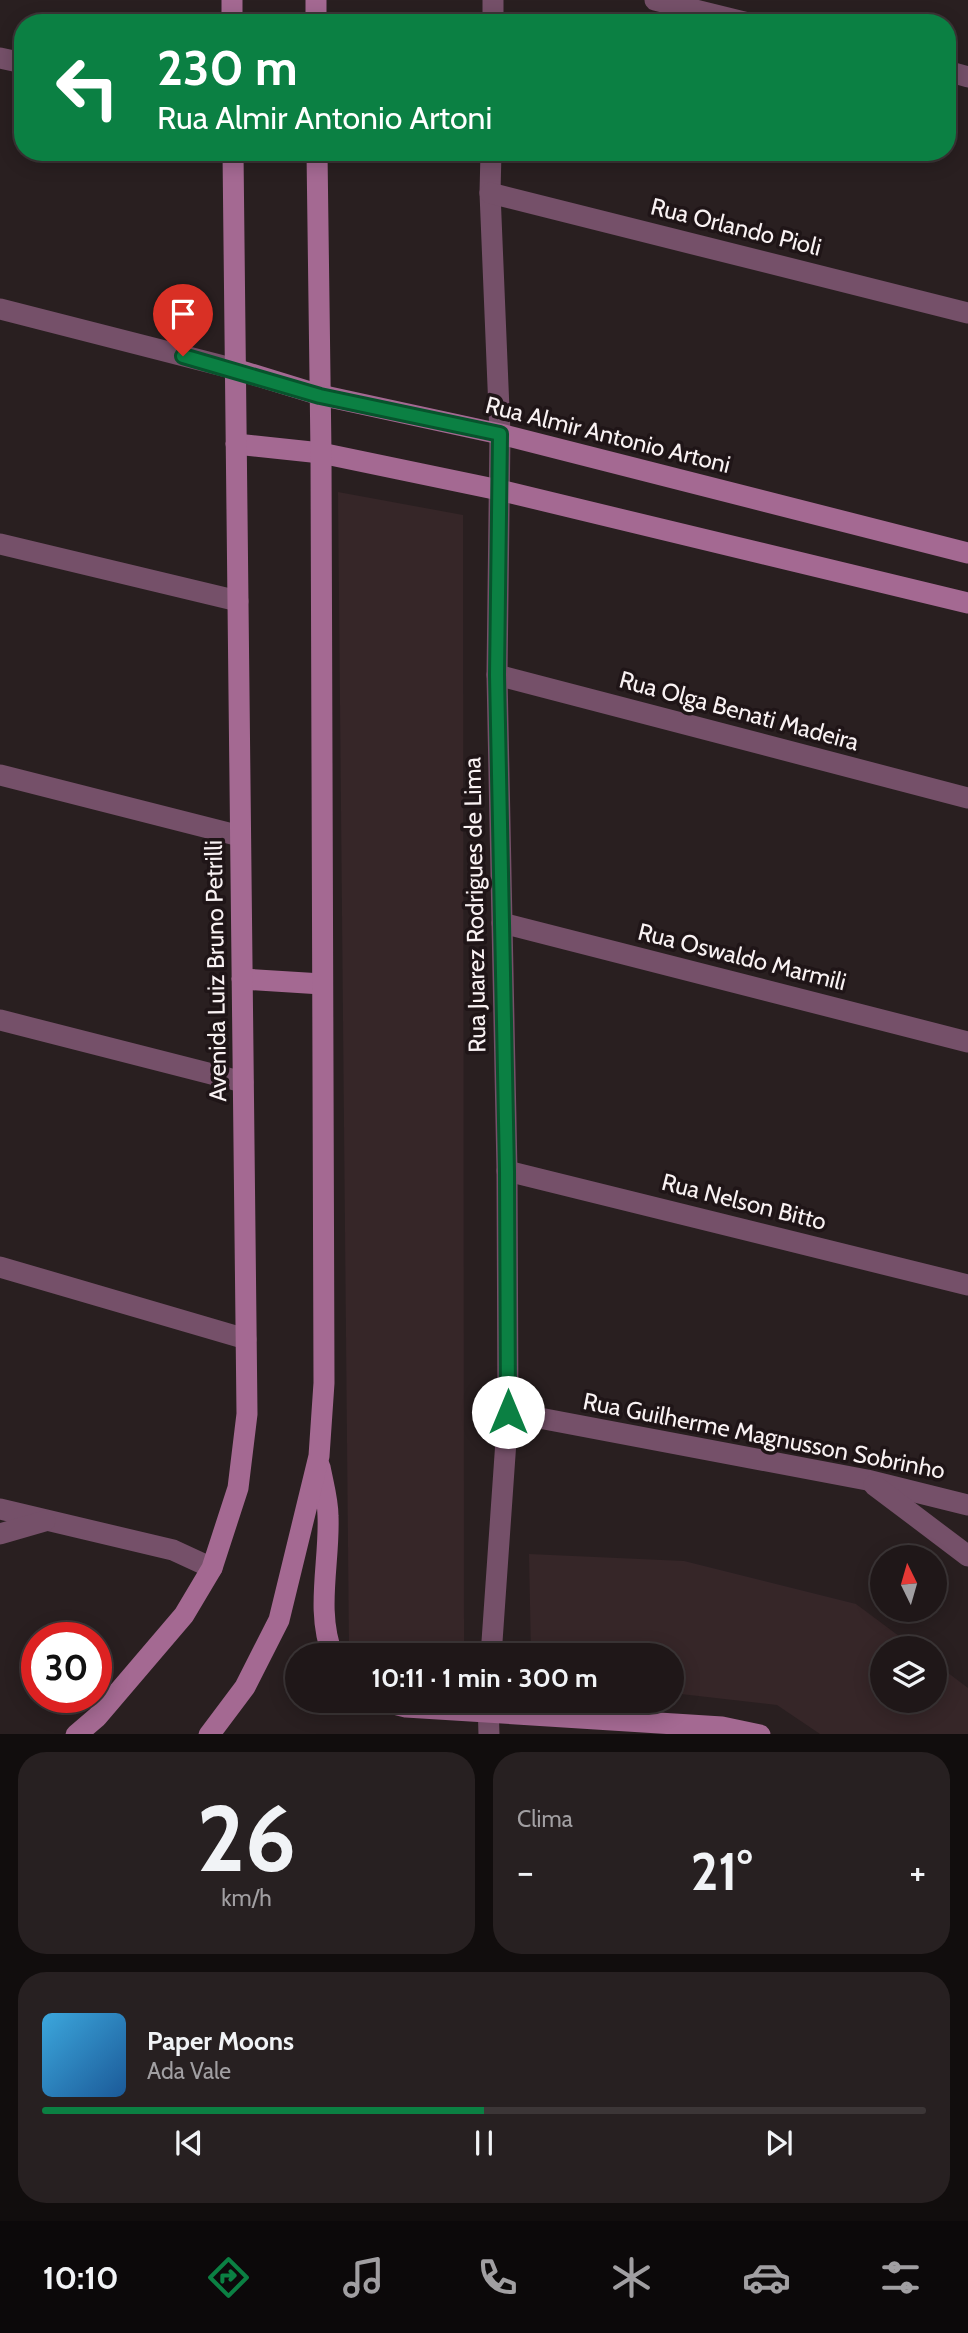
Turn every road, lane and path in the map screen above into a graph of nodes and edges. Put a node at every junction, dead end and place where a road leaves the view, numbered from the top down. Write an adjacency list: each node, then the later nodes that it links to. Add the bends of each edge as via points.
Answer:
1 (655, 0): 2 (street)
2 (712, 14)
3 (233, 161): 9 (main road, Avenida Luiz Bruno Petrilli)
4 (317, 161): 10 (main road)
5 (491, 161): 6 (street, Rua Juarez Rodrigues de Lima)
6 (490, 192): 8 (street, Rua Orlando Pioli); 11 (street, Rua Juarez Rodrigues de Lima)
7 (0, 309): 9 (street)
8 (968, 313)
9 (235, 369): 10 (main road, Rua Almir Antonio Artoni); 12 (main road, Avenida Luiz Bruno Petrilli)
10 (320, 396): 11 (main road, Rua Almir Antonio Artoni); 13 (main road)
11 (500, 434): 14 (street, Rua Juarez Rodrigues de Lima); 16 (main road, Rua Almir Antonio Artoni)
12 (236, 444): 13 (main road); 17 (main road, Avenida Luiz Bruno Petrilli)
13 (321, 453): 14 (main road); 25 (main road)
14 (499, 490): 18 (main road); 19 (street, Rua Juarez Rodrigues de Lima)
15 (0, 544): 17 (street)
16 (968, 554)
17 (237, 601): 22 (main road, Avenida Luiz Bruno Petrilli)
18 (968, 604)
19 (497, 675): 21 (street, Rua Olga Benati Madeira); 23 (street, Rua Juarez Rodrigues de Lima)
20 (0, 775): 22 (street)
21 (968, 798)
22 (240, 836): 24 (main road, Avenida Luiz Bruno Petrilli)
23 (502, 923): 27 (street, Rua Oswaldo Marmili); 29 (street, Rua Juarez Rodrigues de Lima)
24 (242, 979): 25 (main road); 28 (main road, Avenida Luiz Bruno Petrilli)
25 (322, 984): 34 (main road, via 324,1383)
26 (0, 1020): 28 (street)
27 (968, 1042)
28 (243, 1082): 32 (main road, Avenida Luiz Bruno Petrilli)
29 (507, 1171): 31 (street, Rua Nelson Bitto); 33 (street, Rua Juarez Rodrigues de Lima)
30 (0, 1267): 32 (street)
31 (968, 1285)
32 (246, 1339): 41 (main road, Avenida Luiz Bruno Petrilli, via 247,1414 238,1488)
33 (508, 1412): 35 (street, Rua Guilherme Magnusson Sobrinho); 43 (street, Rua Juarez Rodrigues de Lima)
34 (319, 1456): 42 (main road, via 328,1515 324,1615); 47 (main road, via 279,1620 245,1687)
35 (867, 1480): 36 (street, Rua Guilherme Magnusson Sobrinho); 40 (street)
36 (968, 1505)
37 (0, 1510): 38 (street)
38 (47, 1521): 39 (street); 41 (street, via 173,1550)
39 (0, 1534)
40 (968, 1556)
41 (212, 1568): 46 (main road, Avenida Luiz Bruno Petrilli, via 184,1615 97,1717)
42 (328, 1643)
43 (492, 1643)
44 (488, 1713): 48 (street)
45 (566, 1713): 49 (main road)
46 (76, 1734)
47 (209, 1734)
48 (489, 1734)
49 (760, 1734)

